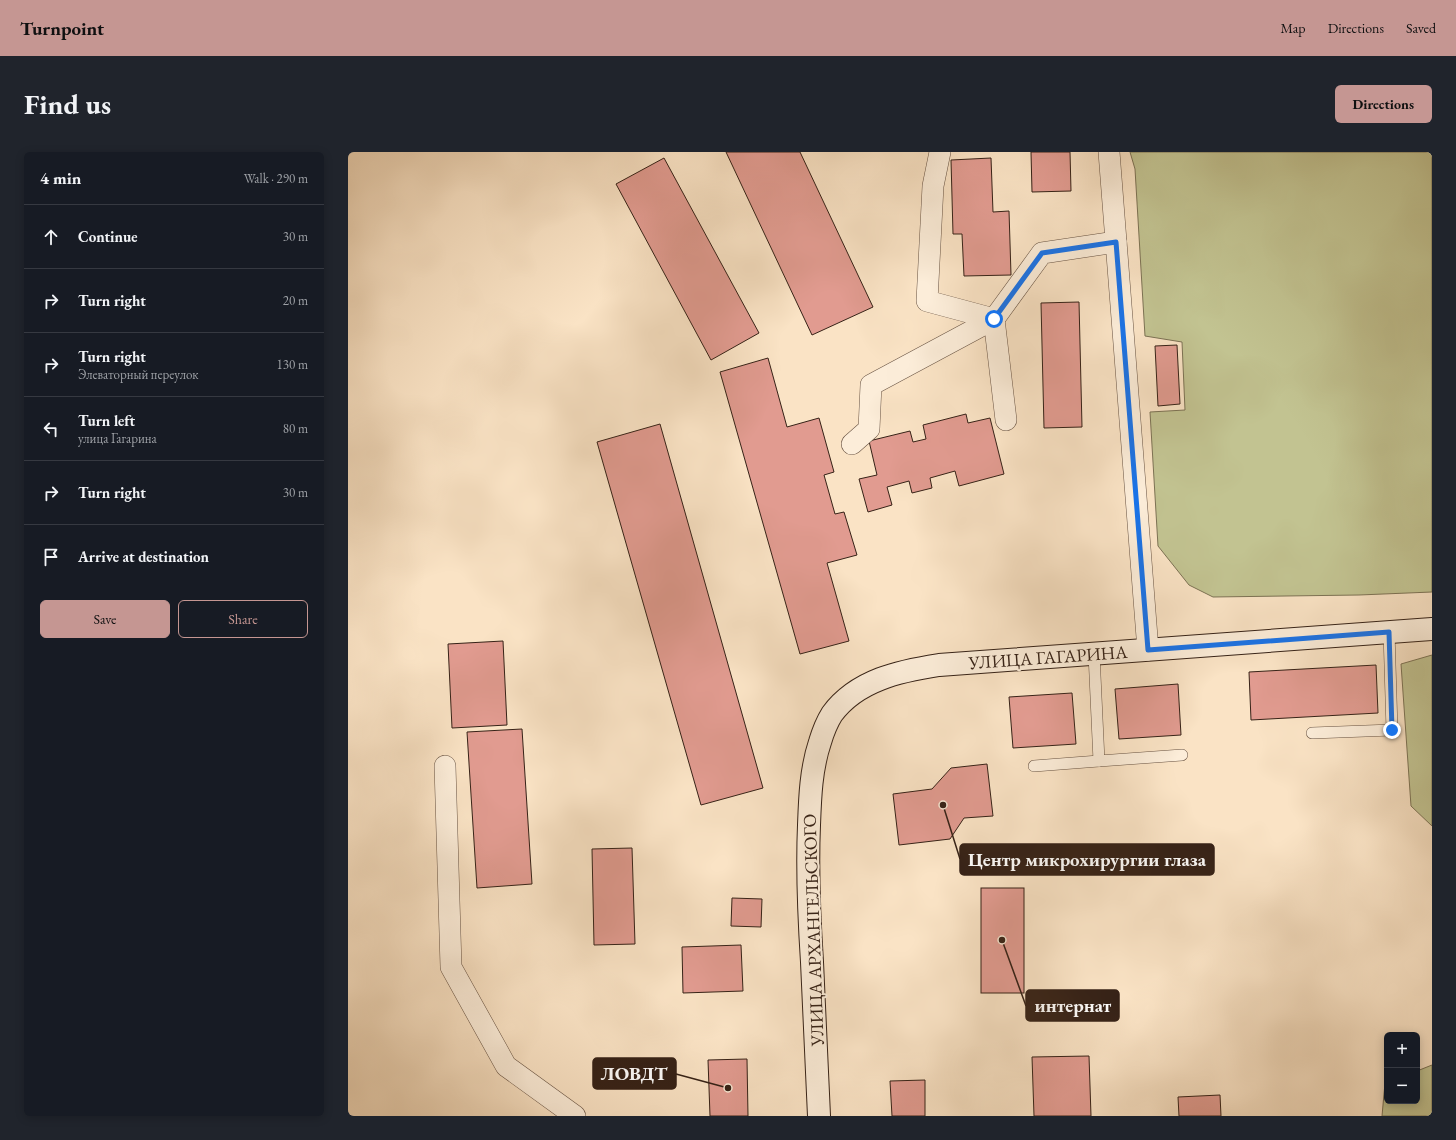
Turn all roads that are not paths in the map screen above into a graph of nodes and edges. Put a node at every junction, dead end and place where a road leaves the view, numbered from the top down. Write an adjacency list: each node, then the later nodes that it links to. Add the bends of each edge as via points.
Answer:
1 (940, 152): 4 (street, via 933,186 927,301)
2 (1109, 152): 3 (street)
3 (1116, 242): 4 (street, via 1042,253); 9 (street)
4 (994, 319): 5 (street); 6 (street, via 872,385 869,428)
5 (1006, 420)
6 (852, 444)
7 (1432, 629): 8 (street, УЛИЦА ГАГАРИНА)
8 (1389, 632): 9 (street, УЛИЦА ГАГАРИНА); 12 (lane, via 1392,730)
9 (1148, 650): 10 (street, УЛИЦА ГАГАРИНА)
10 (1094, 654): 11 (street, УЛИЦА ГАГАРИНА, via 919,668 871,683 857,690); 14 (lane)
11 (841, 704): 18 (street, УЛИЦА АРХАНГЕЛЬСКОГО, via 824,731 815,759 810,794 807,866)
12 (1312, 733)
13 (1182, 755): 14 (lane)
14 (1099, 761): 16 (lane)
15 (445, 766): 17 (street, via 451,966 506,1066)
16 (1034, 766)
17 (575, 1116)
18 (819, 1116)

